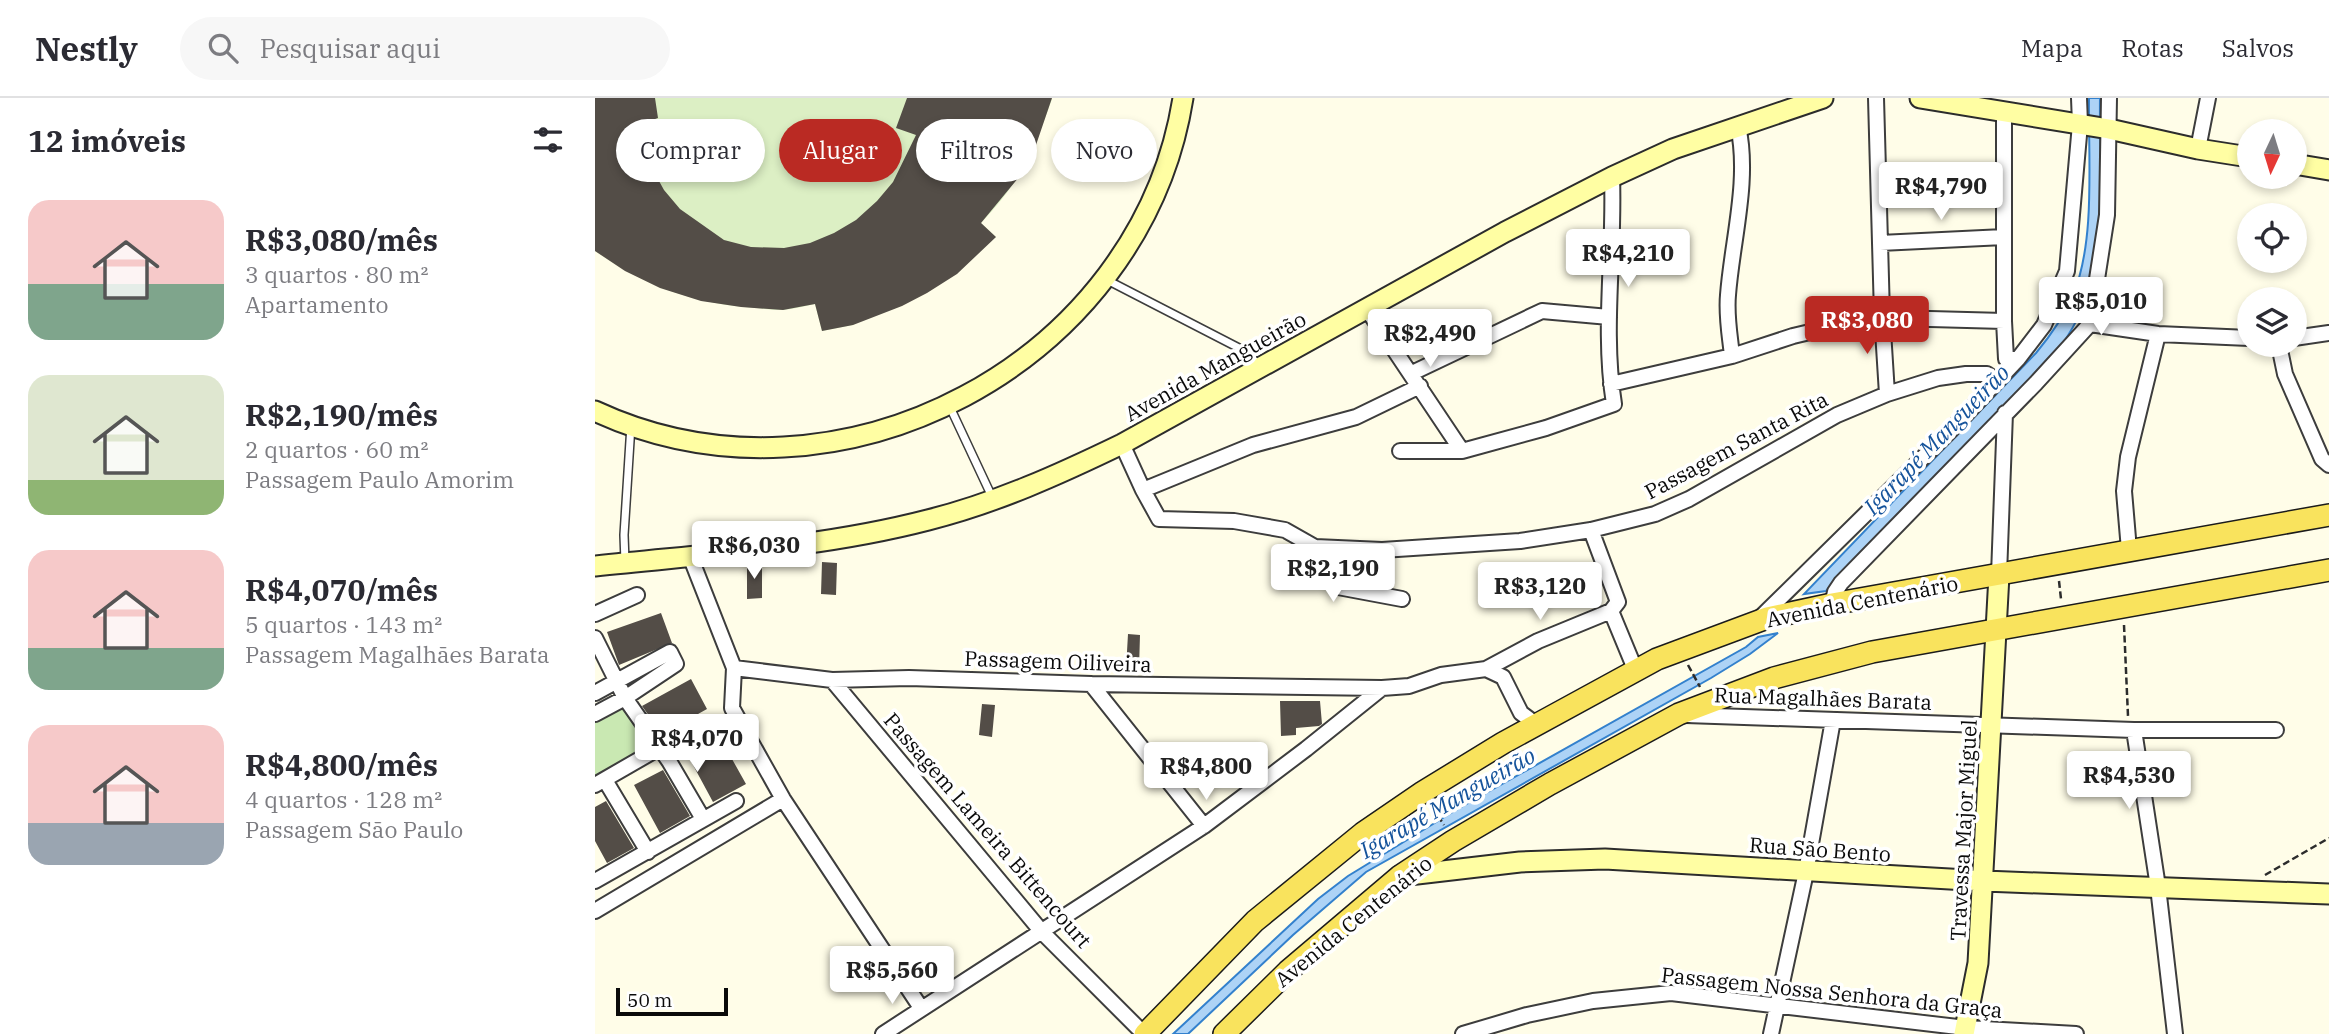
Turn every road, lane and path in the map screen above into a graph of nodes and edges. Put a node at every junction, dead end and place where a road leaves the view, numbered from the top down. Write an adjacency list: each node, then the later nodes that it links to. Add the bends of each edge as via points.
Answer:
1 (1183, 98): 21 (street, via 1152,200)
2 (1823, 98): 10 (street, Avenida Mangueirão)
3 (1876, 98): 17 (street)
4 (1920, 98): 8 (street)
5 (2079, 98): 9 (street)
6 (2109, 98): 11 (street)
7 (2208, 98): 12 (street)
8 (2004, 111): 9 (street); 16 (street)
9 (2080, 124): 11 (street); 33 (street, via 2067,271 2044,326)
10 (1738, 126): 18 (street, Avenida Mangueirão); 31 (street, via 1742,161 1728,298)
11 (2109, 129): 12 (street); 26 (street, via 2107,215)
12 (2198, 149): 13 (street)
13 (2237, 155)
14 (2307, 166): 15 (street)
15 (2329, 170)
16 (2004, 173): 17 (street); 19 (street)
17 (1879, 174): 20 (street)
18 (1612, 177): 22 (street, Avenida Mangueirão); 24 (street)
19 (2004, 237): 20 (street); 25 (street)
20 (1880, 243): 23 (street)
21 (1104, 279): 34 (lane, via 1239,348); 40 (street, via 1041,346 1005,374)
22 (1367, 309): 34 (street, Avenida Mangueirão); 35 (street)
23 (1882, 315): 25 (street); 31 (street); 39 (street)
24 (1609, 317): 35 (street, via 1542,311); 37 (street)
25 (2004, 321): 33 (street, via 2006,359)
26 (2090, 324): 27 (street); 42 (street)
27 (2158, 334): 29 (street); 53 (street, via 2128,457 2124,491)
28 (2329, 334): 30 (street)
29 (2237, 337)
30 (2307, 337)
31 (1732, 356): 37 (street)
32 (2281, 357): 47 (street, via 2322,459)
33 (2018, 359): 36 (street)
34 (1261, 367): 44 (street, Avenida Mangueirão)
35 (1412, 373): 38 (street)
36 (1997, 380): 39 (street, Passagem Santa Rita, via 1987,374 1966,374); 67 (street)
37 (1611, 384): 45 (street, via 1614,404)
38 (1420, 386): 45 (street); 48 (street, via 1356,417 1253,445)
39 (1887, 394): 51 (street, Passagem Santa Rita, via 1837,415 1667,509)
40 (949, 405): 43 (street, via 879,432 788,446 696,441); 49 (lane)
41 (595, 411): 43 (street)
42 (2005, 413): 59 (street); 62 (street, via 1841,583)
43 (631, 425): 55 (lane)
44 (1122, 443): 48 (street, Passagem Santa Rita); 49 (street, Avenida Mangueirão, via 1058,475)
45 (1462, 450): 46 (street)
46 (1400, 451)
47 (2329, 465)
48 (1143, 491): 52 (street, Passagem Santa Rita, via 1159,519 1234,521 1285,530)
49 (993, 499): 54 (street, Avenida Mangueirão, via 928,520 826,540)
50 (2329, 515): 53 (main road, Avenida Centenário)
51 (1591, 530): 52 (street, Passagem Santa Rita, via 1520,541 1396,549); 64 (street, via 1618,602)
52 (1315, 547): 61 (street, via 1323,576 1338,587)
53 (2129, 550): 56 (main road, Avenida Centenário)
54 (690, 556): 55 (street, Avenida Mangueirão); 71 (street)
55 (625, 563): 57 (street, Avenida Mangueirão)
56 (2057, 564): 59 (main road, Avenida Centenário); 66 (path)
57 (595, 566)
58 (2329, 570): 63 (main road, Avenida Centenário)
59 (1999, 575): 62 (main road, Avenida Centenário); 68 (street, Travessa Major Miguel)
60 (637, 595): 65 (street)
61 (1402, 599)
62 (1832, 604): 67 (main road, Avenida Centenário)
63 (2123, 607): 66 (main road, Avenida Centenário); 87 (path)
64 (1611, 611): 72 (street, via 1538,641); 73 (street)
65 (595, 614)
66 (2064, 616): 68 (main road, Avenida Centenário)
67 (1756, 622): 73 (main road, Avenida Centenário)
68 (1996, 628): 82 (main road, Avenida Centenário, via 1872,652 1774,678); 86 (street, Travessa Major Miguel)
69 (595, 638): 75 (street)
70 (1688, 666): 78 (path)
71 (734, 668): 74 (street, Passagem Oiliveira); 91 (street, via 732,708)
72 (1486, 669): 77 (street, Passagem Oiliveira); 84 (street, via 1503,677 1521,713)
73 (1635, 669): 84 (main road, Avenida Centenário)
74 (832, 680): 76 (street, Passagem Oiliveira); 107 (street, Passagem Lameira Bittencourt)
75 (617, 682): 79 (street); 80 (street); 80 (street, via 670,652 675,666)
76 (1091, 684): 77 (street, Passagem Oiliveira); 95 (street)
77 (1382, 688): 95 (street)
78 (1702, 691)
79 (595, 693)
80 (625, 698): 81 (street); 89 (street)
81 (595, 714)
82 (1679, 714): 83 (street, Rua Magalhães Barata); 100 (main road, Avenida Centenário, via 1550,784)
83 (1833, 720): 86 (street, Rua Magalhães Barata); 99 (street)
84 (1537, 724): 112 (main road, Avenida Centenário, via 1363,833 1255,921)
85 (698, 725): 89 (street)
86 (1992, 725): 87 (street, Rua Magalhães Barata); 102 (street, Travessa Major Miguel)
87 (2131, 730): 88 (street, Rua Magalhães Barata); 103 (street)
88 (2276, 730)
89 (659, 749): 90 (street); 94 (street)
90 (600, 783): 98 (street)
91 (783, 799): 106 (street); 108 (street)
92 (736, 801): 94 (street)
93 (1430, 804): 96 (path)
94 (703, 819): 98 (street)
95 (1204, 826): 107 (street)
96 (1448, 832)
97 (2329, 838): 104 (path)
98 (648, 852): 101 (street)
99 (1806, 872): 100 (street, Rua São Bento, via 1605,859 1520,862); 102 (street, Rua São Bento); 109 (street)
100 (1401, 876): 113 (main road, Avenida Centenário, via 1288,971)
101 (595, 881)
102 (1984, 881): 103 (street, Rua São Bento); 110 (street, Travessa Major Miguel, via 1978,963)
103 (2158, 887): 104 (street, Rua São Bento); 117 (street)
104 (2238, 890): 105 (street, Rua São Bento)
105 (2329, 894)
106 (595, 911)
107 (1042, 932): 108 (street); 112 (street, Passagem Lameira Bittencourt)
108 (921, 1007): 111 (street)
109 (1778, 1007): 110 (street, Passagem Nossa Senhora da Graça); 114 (street, Passagem Nossa Senhora da Graça, via 1671,993 1593,1001); 115 (street)
110 (1965, 1031): 116 (street, Passagem Nossa Senhora da Graça)
111 (883, 1034)
112 (1145, 1034)
113 (1224, 1034)
114 (1463, 1034)
115 (1772, 1034)
116 (2076, 1034)
117 (2175, 1034)

